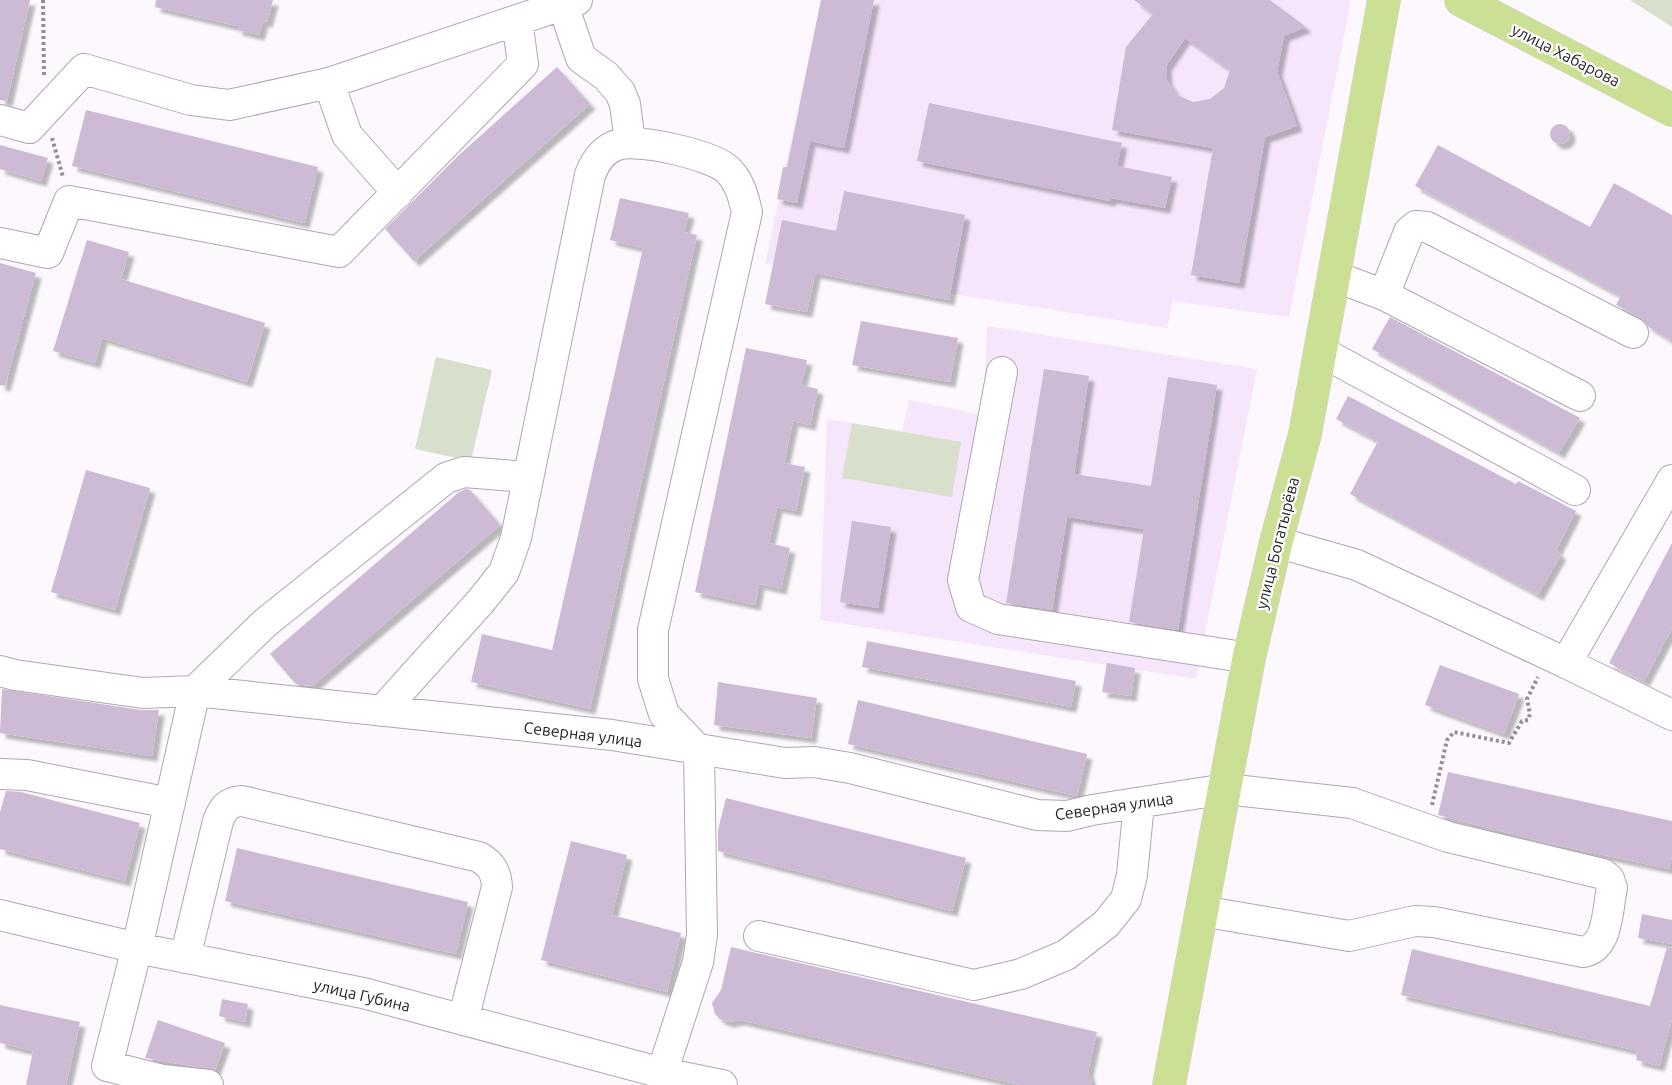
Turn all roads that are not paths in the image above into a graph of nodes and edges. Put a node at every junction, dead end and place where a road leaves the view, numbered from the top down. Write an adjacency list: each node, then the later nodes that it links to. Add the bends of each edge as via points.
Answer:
1 (1384, 0): 11 (main road, улица Богатырёва)
2 (1461, 0): 6 (main road, улица Хабарова)
3 (570, 2): 4 (street); 8 (street, via 581,58 620,92)
4 (517, 20): 5 (street); 9 (street, via 523,64)
5 (329, 83): 7 (street, via 229,105 210,105 84,69 29,128); 9 (street, via 347,135)
6 (1672, 110)
7 (0, 120)
8 (630, 142): 17 (street, via 601,154 590,175); 27 (street, via 711,159 728,170 742,189 747,212 653,630 653,679 664,714)
9 (398, 193): 10 (street, via 339,252 69,201 48,254)
10 (0, 243)
11 (1334, 276): 12 (street); 14 (main road, улица Богатырёва)
12 (1383, 296): 13 (street, via 1410,232 1416,226 1427,227); 16 (street)
13 (1633, 333)
14 (1320, 351): 19 (street); 20 (main road, улица Богатырёва, via 1305,434)
15 (1002, 372): 21 (street, via 963,580 971,607 998,619)
16 (1580, 396)
17 (528, 477): 24 (street, via 464,472 446,478 265,623); 26 (street, via 516,538 504,572)
18 (1672, 480): 22 (street)
19 (1575, 490)
20 (1276, 542): 21 (main road, улица Богатырёва); 22 (street, via 1357,565)
21 (1249, 657): 29 (main road, улица Богатырёва)
22 (1558, 659): 25 (street)
23 (0, 671): 24 (street, Северная улица, via 143,693)
24 (195, 691): 26 (street, Северная улица); 31 (street)
25 (1670, 708)
26 (382, 711): 27 (street, Северная улица, via 612,735)
27 (699, 752): 30 (street, Северная улица, via 850,768 1037,815 1067,816); 38 (street, via 702,935 698,962)
28 (0, 774): 31 (street, via 27,775)
29 (1226, 789): 30 (street, Северная улица); 32 (main road, улица Богатырёва); 32 (street, Северная улица, via 1352,803 1426,829 1603,874 1610,879 1612,888 1601,942 1594,950 1583,952 1415,921 1348,936)
30 (1139, 803): 34 (street, via 1126,899 1106,924 1066,955 1021,974 974,985)
31 (170, 804): 35 (street)
32 (1201, 911): 41 (main road, улица Богатырёва)
33 (0, 915): 35 (street, улица Губина)
34 (759, 936)
35 (137, 948): 36 (street, улица Губина); 39 (street, via 107,1066 163,1080)
36 (185, 958): 37 (street, улица Губина, via 363,993); 37 (street, via 218,821 223,809 242,801 479,857 489,863 497,887)
37 (463, 1020): 38 (street, улица Губина)
38 (662, 1072): 40 (street, улица Губина)
39 (208, 1085)
40 (723, 1085)
41 (1169, 1085)

